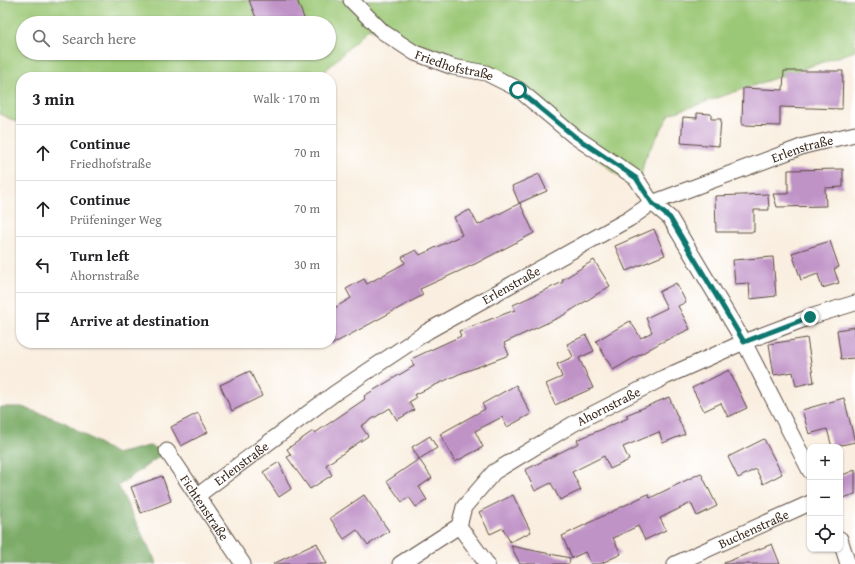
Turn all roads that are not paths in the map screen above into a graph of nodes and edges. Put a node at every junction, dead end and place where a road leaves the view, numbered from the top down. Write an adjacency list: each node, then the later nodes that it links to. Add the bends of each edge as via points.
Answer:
1 (351, 0): 3 (street, Friedhofstraße, via 383,32 415,53 453,67 486,73 518,90 574,136 636,178)
2 (855, 134): 3 (street, Erlenstraße, via 804,146)
3 (652, 203): 5 (street, Friedhofstraße, via 670,218); 8 (street, Erlenstraße, via 629,219 428,331 335,393)
4 (855, 303): 5 (street, Ahornstraße)
5 (744, 342): 7 (street, Friedhofstraße); 10 (street, Ahornstraße, via 665,377 573,424 494,472 464,507)
6 (167, 450): 8 (street, Fichtenstraße)
7 (807, 465)
8 (197, 496): 12 (street, Fichtenstraße)
9 (807, 504): 15 (street, Buchenstraße)
10 (459, 526): 13 (street); 14 (street)
11 (843, 548): 16 (street)
12 (243, 564)
13 (400, 564)
14 (487, 564)
15 (675, 564)
16 (848, 564)

